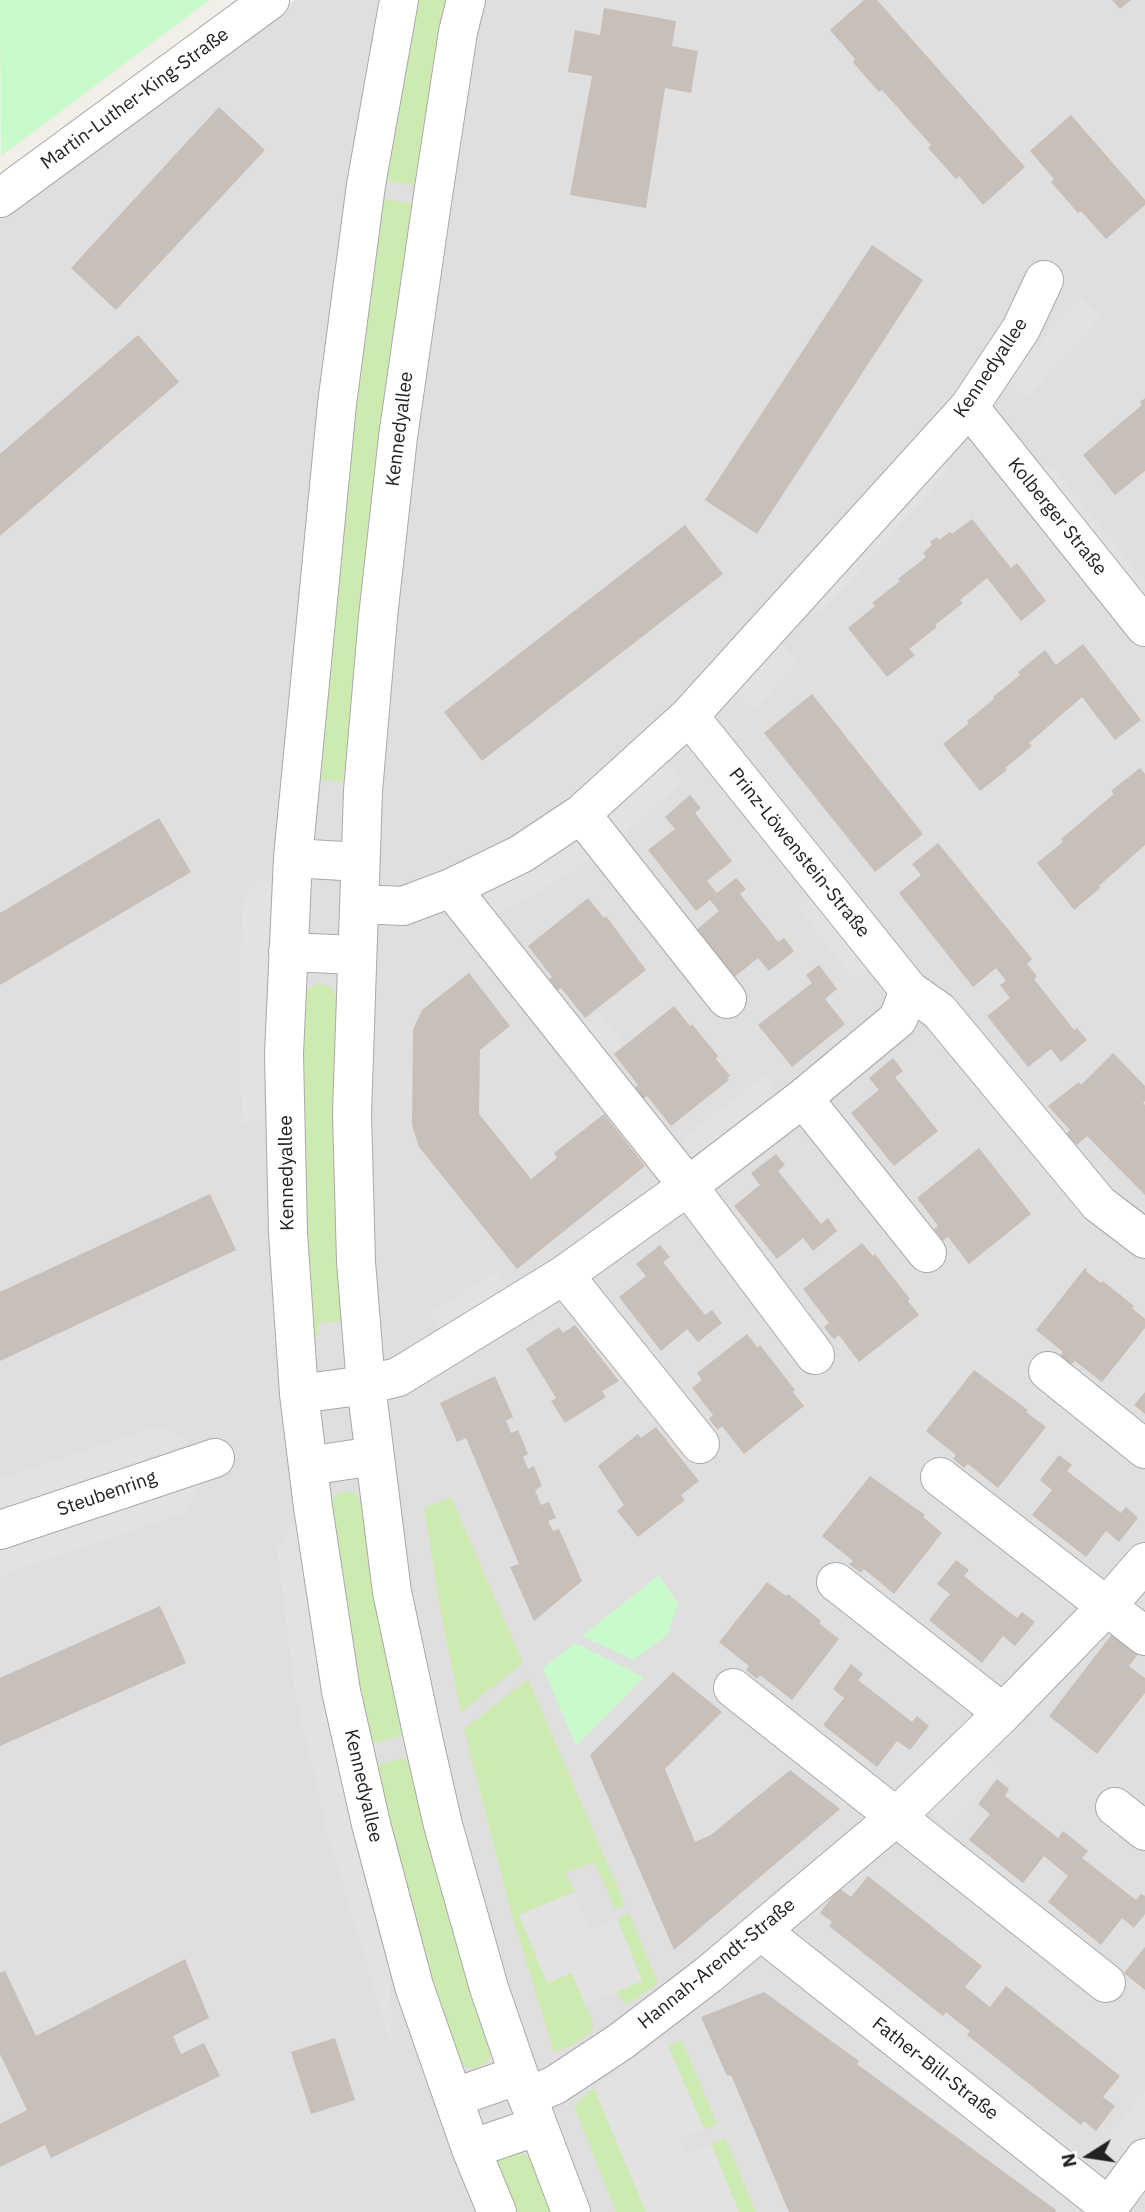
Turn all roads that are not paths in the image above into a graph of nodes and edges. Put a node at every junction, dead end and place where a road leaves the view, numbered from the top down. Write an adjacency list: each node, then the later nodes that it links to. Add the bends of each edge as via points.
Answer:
1 (270, 0): 4 (street, Martin-Luther-King-Straße)
2 (399, 0): 10 (street, Kennedyallee, via 366,185 337,404)
3 (466, 0): 11 (street, Kennedyallee, via 398,437)
4 (0, 198)
5 (1044, 280): 6 (street, Kennedyallee, via 1021,329)
6 (970, 407): 7 (street, Kolberger Straße); 8 (street, Kennedyallee)
7 (1145, 627)
8 (689, 716): 9 (street, Kennedyallee); 16 (street, Prinz-Löwenstein-Straße)
9 (581, 814): 12 (street, Kennedyallee, via 521,854); 17 (street)
10 (293, 858): 11 (street); 14 (street, Kennedyallee)
11 (359, 862): 13 (street, Kennedyallee)
12 (451, 888): 13 (street, Kennedyallee, via 403,906); 19 (street)
13 (360, 904): 15 (street, Kennedyallee)
14 (288, 952): 15 (street); 26 (street, Kennedyallee, via 284,1054 288,1233)
15 (356, 956): 25 (street, Kennedyallee, via 352,1113 356,1262)
16 (909, 990): 18 (street, via 898,1019); 20 (street, Prinz-Löwenstein-Straße, via 939,1011 1099,1204)
17 (727, 999)
18 (803, 1098): 19 (street); 21 (street)
19 (688, 1186): 22 (street); 23 (street)
20 (1145, 1239)
21 (928, 1253)
22 (564, 1275): 25 (street, via 398,1377); 27 (street)
23 (815, 1355)
24 (1048, 1371): 28 (street)
25 (366, 1385): 26 (street); 29 (street, Kennedyallee)
26 (299, 1394): 31 (street, Kennedyallee)
27 (700, 1444)
28 (1145, 1449)
29 (374, 1456): 31 (street); 46 (street, Kennedyallee, via 393,1592 443,1825 489,1988)
30 (215, 1458): 33 (street, Steubenring)
31 (308, 1466): 45 (street, Kennedyallee, via 341,1691 356,1757 414,1986)
32 (940, 1476): 36 (street)
33 (0, 1530)
34 (1145, 1562): 36 (street, Hannah-Arendt-Straße)
35 (836, 1582): 39 (street)
36 (1107, 1606): 37 (street); 39 (street, Hannah-Arendt-Straße)
37 (1145, 1636)
38 (733, 1688): 41 (street)
39 (1003, 1713): 41 (street, Hannah-Arendt-Straße)
40 (1115, 1807): 42 (street)
41 (897, 1816): 43 (street, Hannah-Arendt-Straße); 44 (street)
42 (1145, 1831)
43 (761, 1931): 46 (street, Hannah-Arendt-Straße, via 620,2042); 49 (street, Father-Bill-Straße)
44 (1106, 1983)
45 (453, 2098): 46 (street); 47 (street, Kennedyallee)
46 (528, 2099): 47 (street); 51 (street, Kennedyallee)
47 (471, 2149): 50 (street, Kennedyallee)
48 (1145, 2158): 49 (street)
49 (1107, 2209)
50 (497, 2212)
51 (571, 2212)

